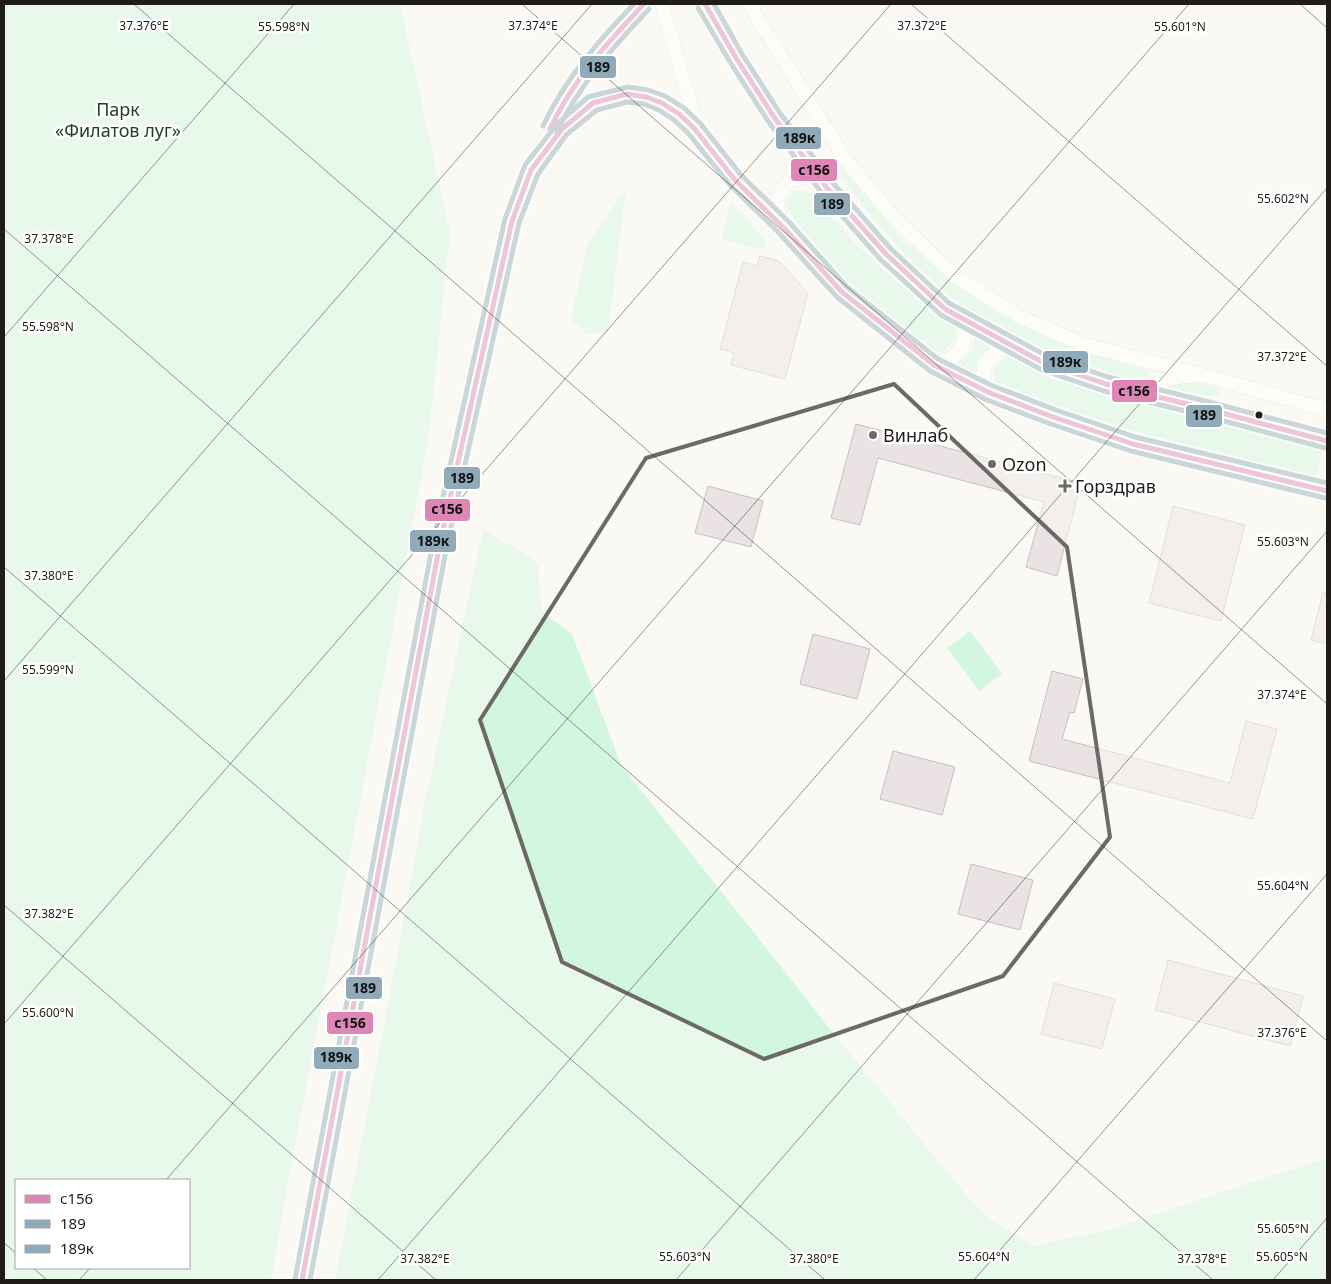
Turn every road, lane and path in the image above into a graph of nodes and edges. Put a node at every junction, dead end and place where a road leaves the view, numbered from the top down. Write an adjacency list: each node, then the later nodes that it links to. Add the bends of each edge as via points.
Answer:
1 (644, 4): 6 (street, via 588,66 556,116)
2 (662, 4): 5 (street)
3 (705, 4): 7 (street, via 774,117)
4 (751, 4): 12 (street, via 845,159 897,221 956,277 1020,317 1085,345)
5 (701, 137): 6 (street, via 679,114 662,103 627,94 593,103 562,129); 8 (street, via 735,180)
6 (531, 170): 18 (street, via 512,220 440,543)
7 (827, 188): 8 (street, via 806,177 789,181 777,204); 9 (street, via 886,254 945,309)
8 (783, 227): 11 (street, via 842,292)
9 (960, 317): 10 (street); 11 (street, via 965,328 963,345 954,357)
10 (1017, 348): 13 (street, via 1044,363 1106,384); 14 (street, via 998,350 985,363 984,378)
11 (934, 365): 14 (street)
12 (1206, 376): 13 (street, via 1183,376 1161,381); 15 (street)
13 (1142, 392): 16 (street)
14 (990, 393): 17 (street, via 1133,444)
15 (1327, 410)
16 (1327, 441)
17 (1327, 491)
18 (302, 1280)

